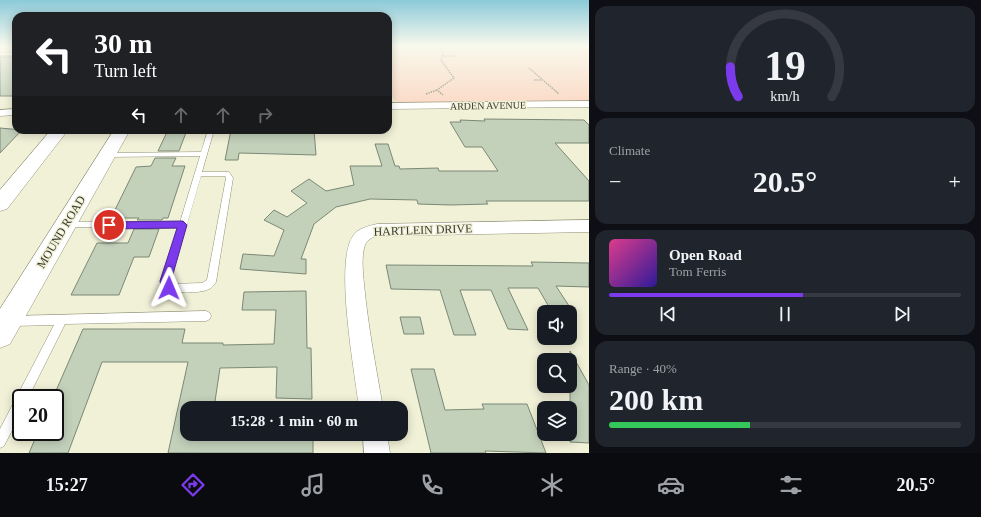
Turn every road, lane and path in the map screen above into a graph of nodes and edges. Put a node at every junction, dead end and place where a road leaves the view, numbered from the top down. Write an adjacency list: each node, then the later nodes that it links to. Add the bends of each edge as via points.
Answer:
1 (445, 67): 5 (path, via 454,78 437,90)
2 (528, 68): 4 (path)
3 (534, 80): 4 (path)
4 (542, 80): 6 (path, via 562,97)
5 (446, 97)
6 (556, 97)
7 (589, 104): 8 (street, ARDEN AVENUE)
8 (392, 106)
9 (12, 112): 10 (street)
10 (0, 113)
11 (57, 134): 17 (main road)
12 (119, 134): 15 (main road, MOUND ROAD)
13 (210, 134): 14 (lane)
14 (204, 154): 15 (lane); 16 (lane)
15 (106, 155): 18 (main road, MOUND ROAD)
16 (198, 174): 19 (lane); 19 (lane, via 227,174 230,178 211,282 208,286 166,286)
17 (1, 201)
18 (65, 225): 19 (lane); 23 (main road, MOUND ROAD)
19 (183, 225)
20 (589, 226): 25 (street, HARTLEIN DRIVE, via 377,230 362,236 354,252 354,269)
21 (206, 316): 22 (lane)
22 (62, 319): 23 (lane); 24 (lane)
23 (4, 328)
24 (27, 389)
25 (370, 401)
26 (12, 419): 28 (lane)
27 (376, 441): 29 (street)
28 (0, 442)
29 (377, 453)

